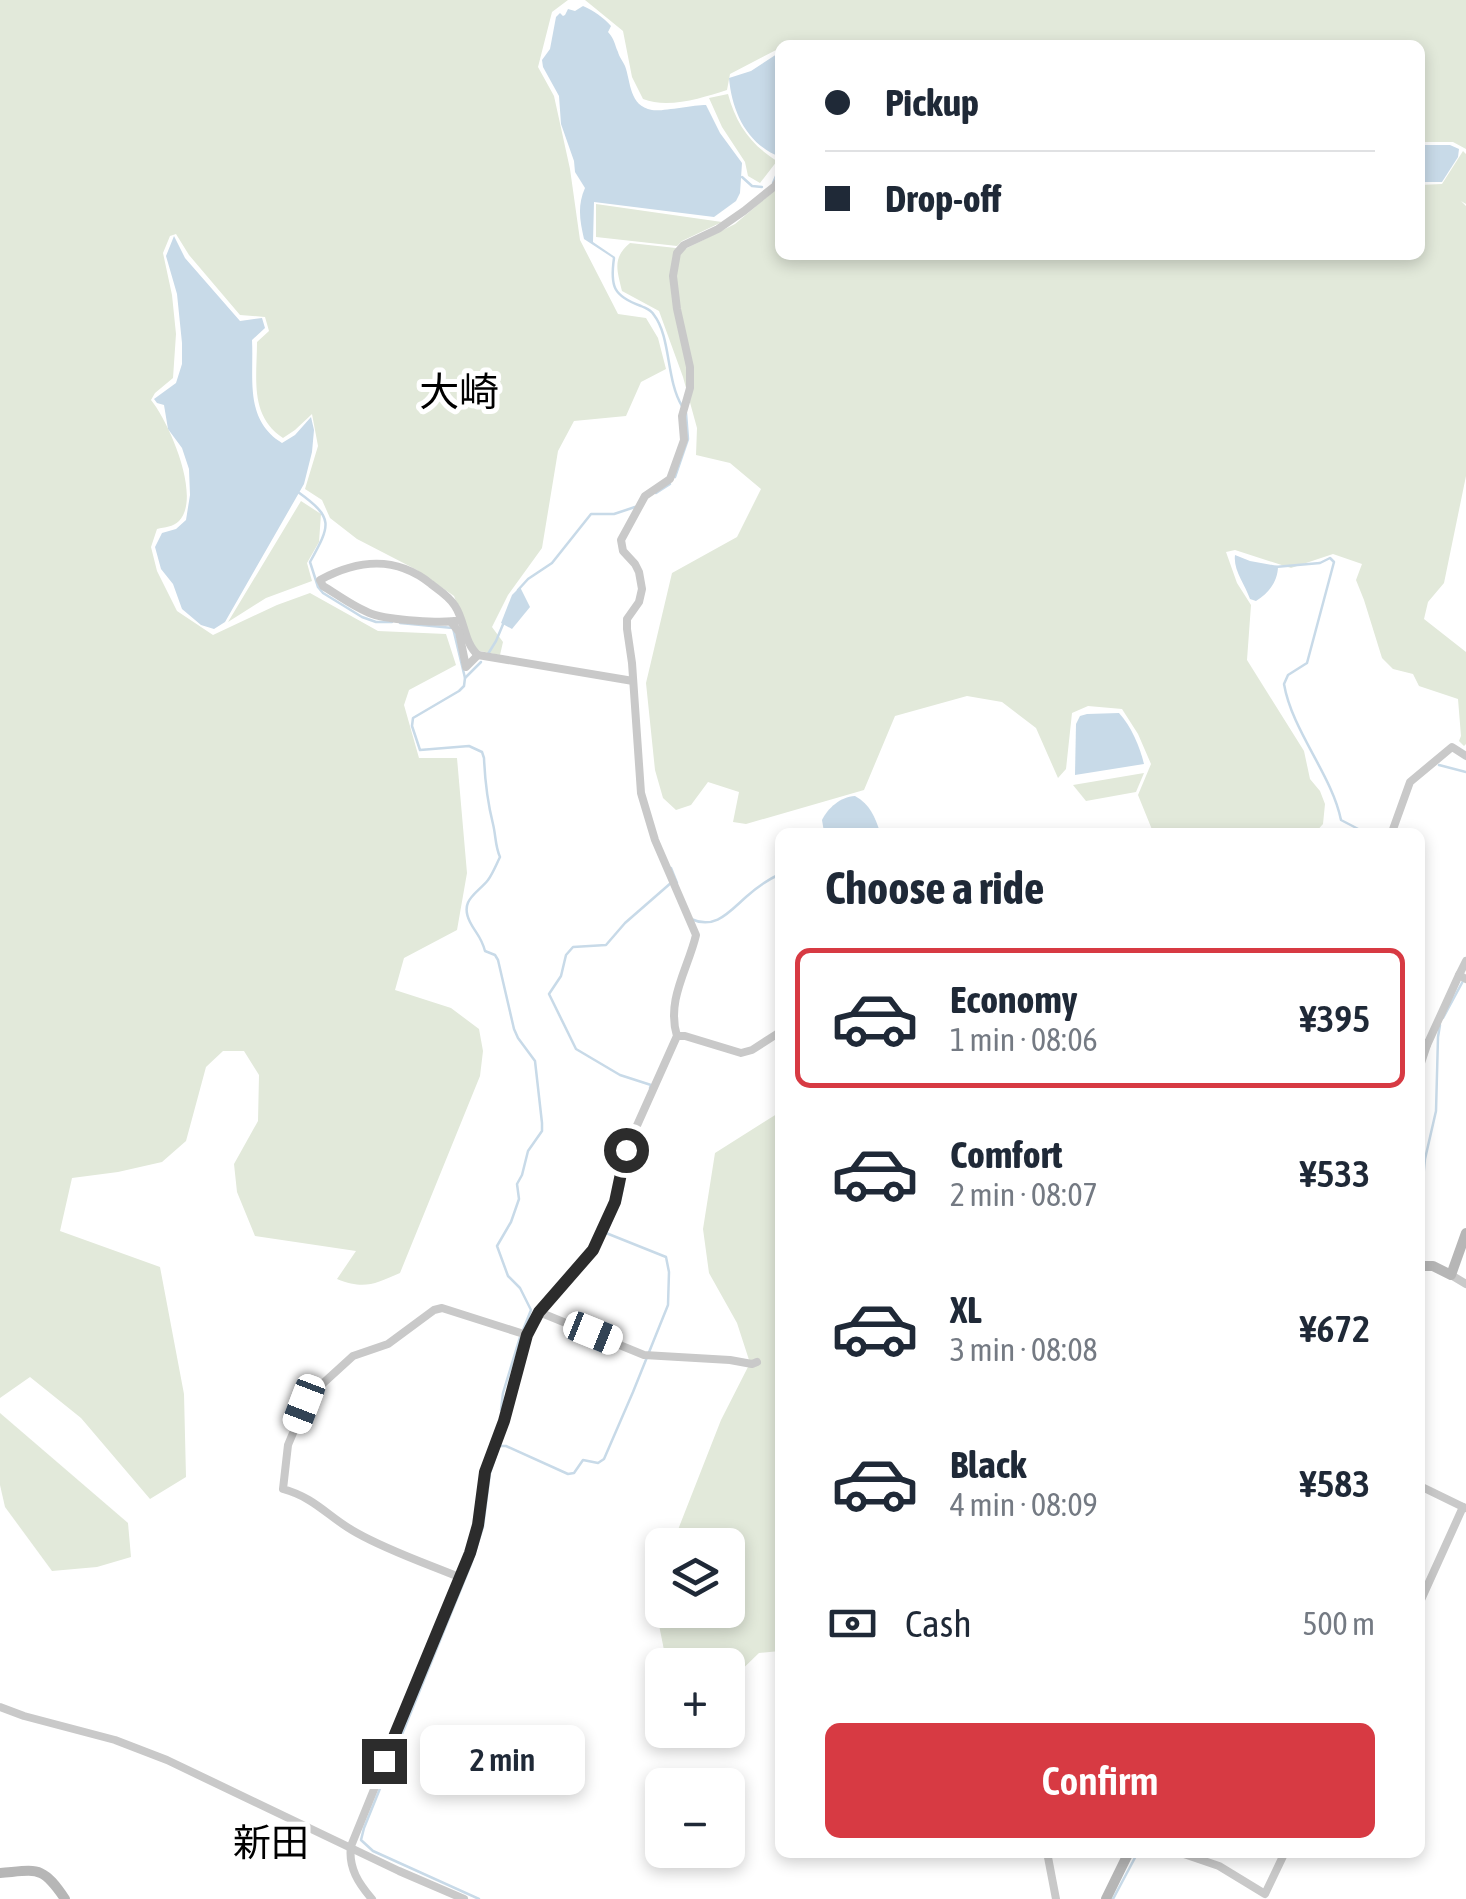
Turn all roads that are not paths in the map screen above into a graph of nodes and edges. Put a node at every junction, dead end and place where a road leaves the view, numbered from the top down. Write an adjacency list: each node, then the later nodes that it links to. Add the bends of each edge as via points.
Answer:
1 (775, 186): 4 (street, via 678,254 673,276 690,367 684,440 674,472 645,496 621,540 642,589 627,619)
2 (456, 621): 2 (street, via 370,614 320,580 357,567 396,564 454,603); 3 (street); 3 (street, via 466,667)
3 (478, 655): 4 (street)
4 (633, 681): 10 (street, via 643,804 696,935 676,992)
5 (1466, 756): 6 (street, via 1452,747 1416,775)
6 (1393, 828)
7 (1466, 961): 8 (street)
8 (1463, 977): 11 (street)
9 (775, 1035): 10 (street, via 740,1053)
10 (676, 1036): 16 (street, via 626,1150 615,1202 593,1250)
11 (1425, 1040)
12 (1466, 1232): 14 (main road)
13 (1425, 1266): 14 (main road)
14 (1451, 1275): 15 (street)
15 (1466, 1284)
16 (539, 1312): 17 (street); 18 (street, via 647,1356)
17 (523, 1334): 21 (street, via 485,1472 476,1537); 21 (street, via 434,1310 388,1344 352,1356 308,1397 286,1455 283,1489 313,1500 368,1540)
18 (756, 1362)
19 (1425, 1488): 20 (street)
20 (1464, 1508): 22 (street)
21 (459, 1576): 24 (street)
22 (1425, 1591)
23 (0, 1707): 24 (street, via 167,1760)
24 (351, 1846): 31 (street, via 354,1872); 32 (street)
25 (1048, 1858): 33 (street)
26 (1126, 1858): 34 (main road)
27 (1196, 1858): 28 (street, via 1264,1894)
28 (1282, 1858)
29 (0, 1873): 30 (main road, via 39,1872)
30 (65, 1899)
31 (372, 1899)
32 (464, 1899)
33 (1056, 1899)
34 (1106, 1899)

